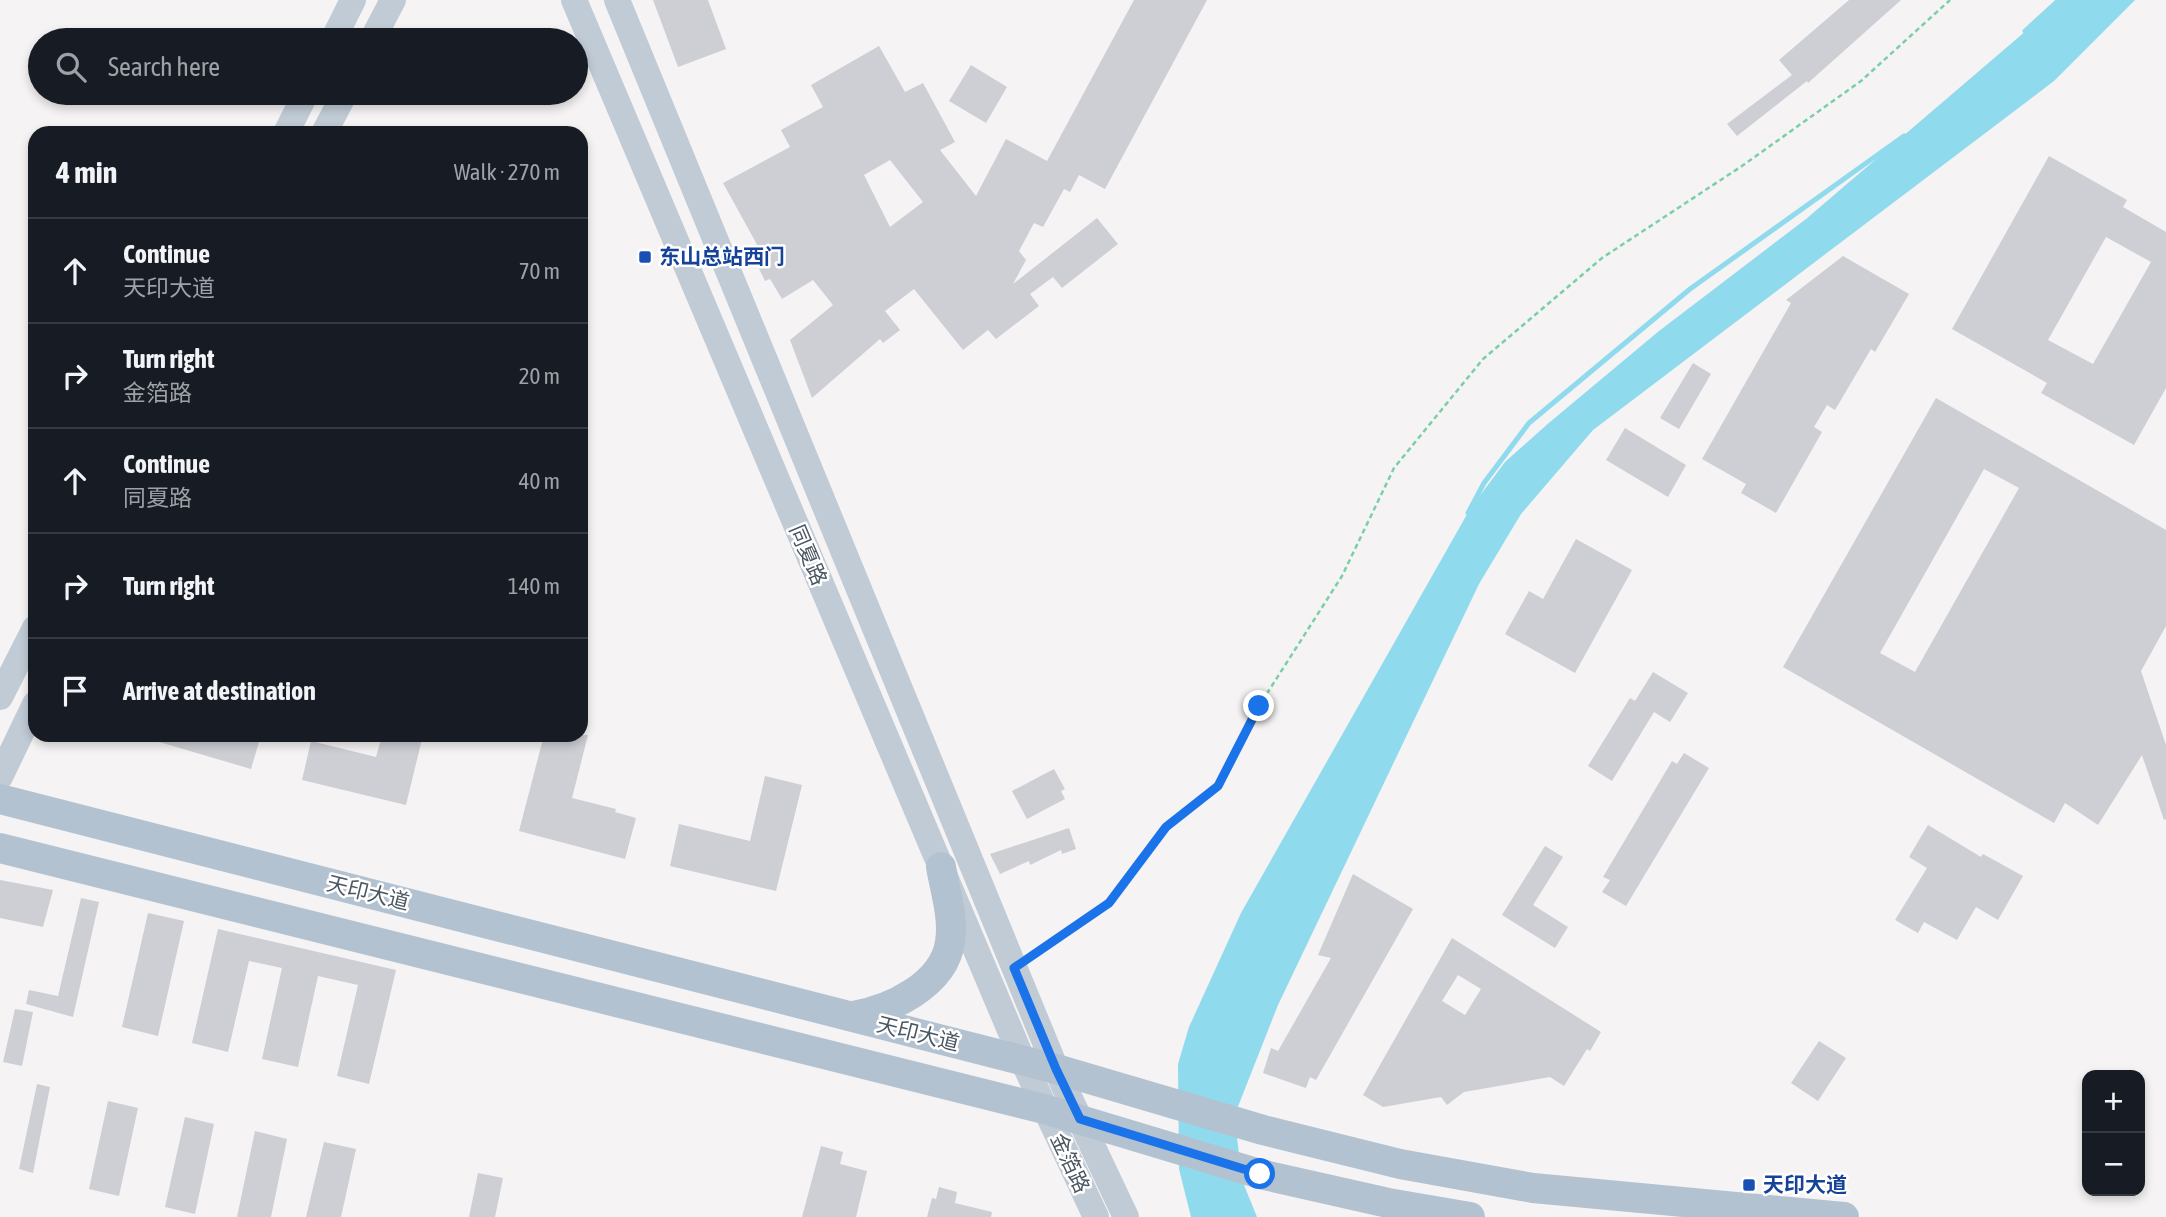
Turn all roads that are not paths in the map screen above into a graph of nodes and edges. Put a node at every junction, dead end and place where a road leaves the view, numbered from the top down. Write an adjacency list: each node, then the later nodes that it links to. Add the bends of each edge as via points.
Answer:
1 (353, 0): 5 (main road)
2 (393, 0): 6 (main road)
3 (574, 0): 7 (main road, 同夏路)
4 (617, 0): 22 (main road, 同夏路)
5 (339, 28)
6 (378, 28)
7 (586, 28)
8 (588, 33): 19 (main road, 同夏路)
9 (300, 105): 11 (main road)
10 (339, 105): 12 (main road)
11 (290, 126)
12 (328, 126)
13 (28, 642): 14 (main road)
14 (0, 697)
15 (28, 719): 16 (main road)
16 (0, 777)
17 (0, 799): 20 (main road, 天印大道)
18 (0, 848): 23 (main road, 天印大道)
19 (940, 867): 20 (main road, via 950,915 946,957 935,973 895,1003); 21 (main road, 同夏路)
20 (848, 1016): 21 (main road, 天印大道)
21 (1023, 1061): 22 (main road, 天印大道); 23 (main road, 同夏路)
22 (1056, 1069): 24 (main road, 金箔路); 28 (main road, 天印大道, via 1263,1130 1400,1164 1533,1188)
23 (1044, 1109): 24 (main road, 天印大道); 25 (main road, 金箔路)
24 (1080, 1119): 26 (main road, 金箔路); 27 (main road, 天印大道, via 1260,1174)
25 (1096, 1217)
26 (1126, 1217)
27 (1470, 1217)
28 (1844, 1217)

